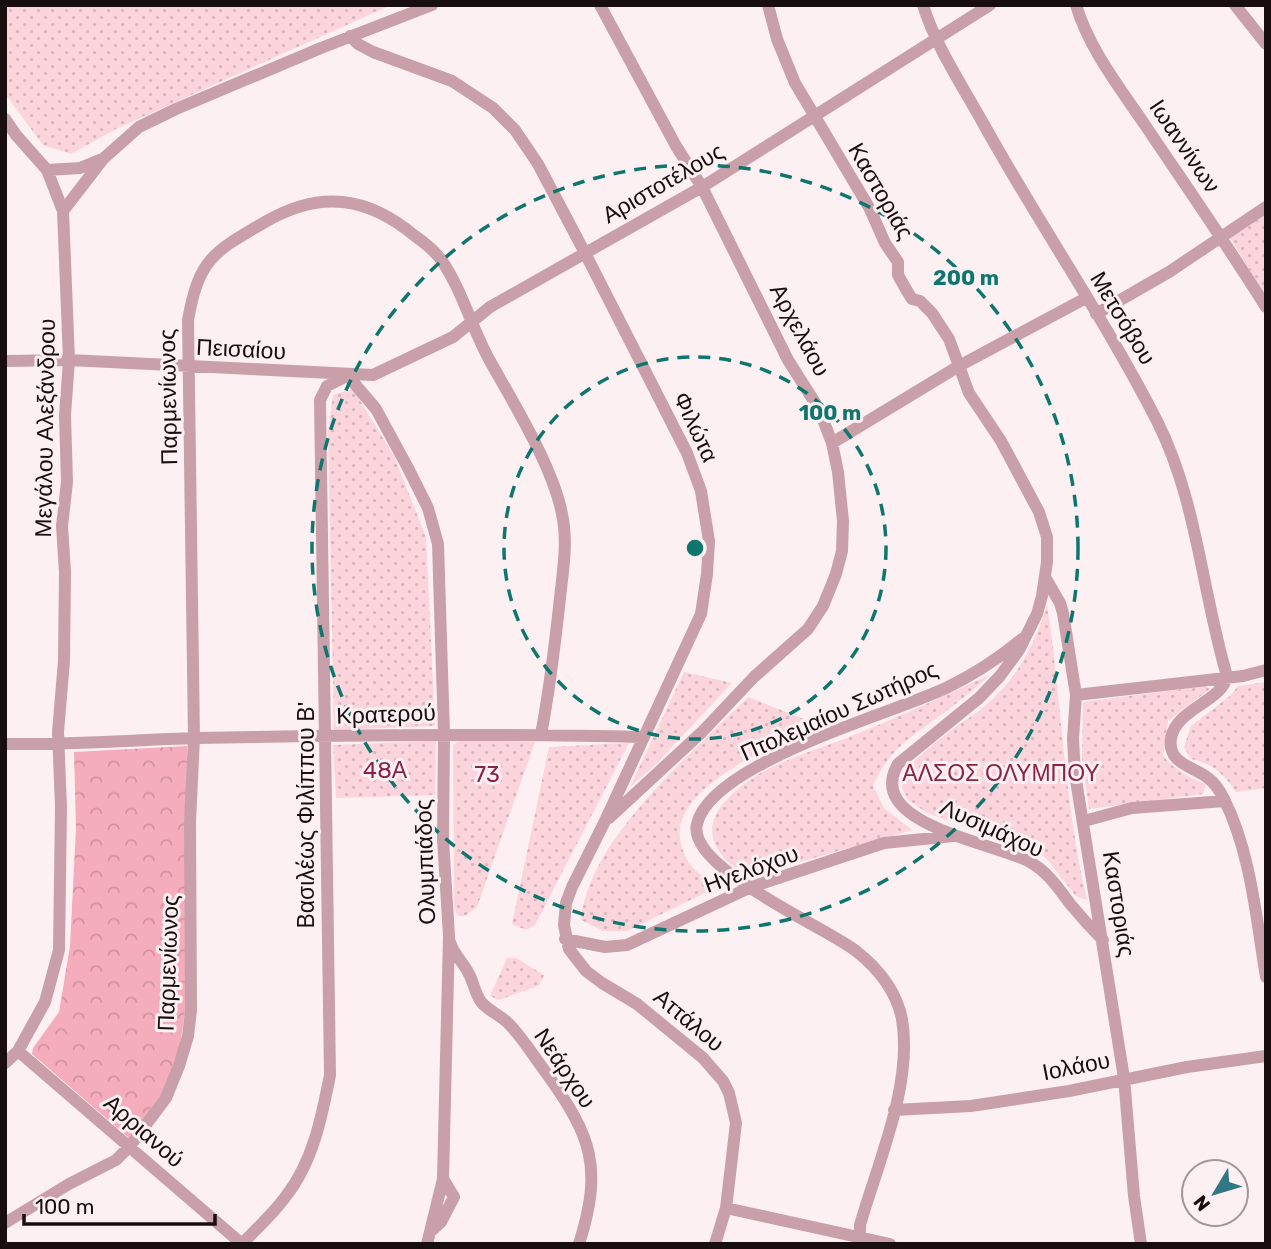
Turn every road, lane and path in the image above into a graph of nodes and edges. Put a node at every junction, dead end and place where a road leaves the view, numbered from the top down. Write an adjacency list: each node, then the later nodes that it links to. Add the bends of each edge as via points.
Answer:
1 (432, 5): 8 (street)
2 (600, 5): 15 (street, Αρχελάου)
3 (768, 5): 11 (street, Καστοριάς, via 788,69)
4 (923, 5): 9 (street, Μετσόβου)
5 (990, 5): 9 (street, Αριστοτέλους)
6 (1076, 5): 18 (street, Ιωαννίνων, via 1109,70)
7 (1235, 5): 10 (street)
8 (350, 37): 13 (street, via 176,108 139,127); 19 (street, Φιλώτα, via 373,52 452,81 493,108 538,164)
9 (936, 38): 11 (street, Αριστοτέλους); 20 (street, Μετσόβου)
10 (1266, 44)
11 (813, 116): 15 (street, Αριστοτέλους); 26 (street, Καστοριάς, via 870,209 898,262 898,275 907,291 938,320)
12 (5, 119): 14 (street)
13 (103, 159): 14 (street, via 80,169); 17 (street)
14 (47, 170): 17 (street, Μεγάλου Αλεξάνδρου)
15 (702, 187): 19 (street, Αριστοτέλους); 29 (street, Αρχελάου, via 788,360 819,409)
16 (1266, 207): 18 (street)
17 (63, 211): 24 (street, Μεγάλου Αλεξάνδρου)
18 (1222, 237): 21 (street, Ιωαννίνων); 22 (street)
19 (585, 253): 23 (street, Αριστοτέλους); 38 (street, Φιλώτα, via 687,453 701,491 708,530 701,614)
20 (1086, 298): 22 (street, Μετσόβου); 26 (street)
21 (1266, 307)
22 (1096, 314): 33 (street, Μετσόβου, via 1134,376 1174,457)
23 (471, 322): 27 (street, Παρμενίωνος, via 438,255 395,220 368,207 310,202 283,211 246,233 204,266 188,320); 28 (street, Αριστοτέλους, via 453,337 393,367 373,375); 36 (street, Παρμενίωνος, via 540,454 563,517 564,565)
24 (69, 360): 25 (street, Πεισαίου); 27 (street, Πεισαίου); 41 (street, Μεγάλου Αλεξάνδρου, via 65,415 68,482 62,514 64,661)
25 (5, 361)
26 (959, 366): 29 (street); 30 (street, Καστοριάς, via 972,398 1039,512 1047,537)
27 (187, 367): 28 (street, Πεισαίου); 39 (street, Παρμενίωνος)
28 (348, 376): 35 (street, Ολυμπιάδος, via 382,421 417,484 436,533); 37 (street, Βασιλέως Φιλίππου Β', via 327,386 320,400)
29 (832, 443): 44 (street, Αρχελάου, via 841,491 842,551 817,617)
30 (1045, 577): 31 (street, Καστοριάς); 34 (street, Καστοριάς, via 1063,613)
31 (1027, 635): 45 (street, Λυσιμάχου, via 990,686 894,770 892,790 900,804); 46 (street, Πτολεμαίου Σωτήρος, via 946,688 784,754 716,795 698,821 698,839 712,860)
32 (1266, 670): 33 (street)
33 (1227, 676): 34 (street); 42 (street, via 1222,689 1180,722 1171,742 1179,762 1210,780)
34 (1076, 695): 43 (street, Καστοριάς, via 1073,753)
35 (444, 734): 36 (street, Κρατερού); 37 (street, Κρατερού); 47 (street, Ολυμπιάδος, via 443,839)
36 (541, 734): 38 (street, Κρατερού)
37 (327, 737): 39 (street, Κρατερού); 61 (street, Βασιλέως Φιλίππου Β', via 330,1075 320,1124 298,1175 287,1196)
38 (643, 737): 44 (street, Φιλώτα)
39 (194, 738): 41 (street, Κρατερού); 56 (street, Παρμενίωνος, via 190,1023 171,1088)
40 (5, 744): 41 (street, Κρατερού)
41 (58, 745): 51 (street, Μεγάλου Αλεξάνδρου, via 59,950 46,1002)
42 (1225, 801): 43 (street, via 1132,808); 50 (street, via 1242,847)
43 (1084, 821): 49 (street, Καστοριάς)
44 (604, 823): 48 (street, Φιλώτα, via 569,895)
45 (956, 836): 46 (street, Ηγελόχου, via 884,843); 49 (street, Λυσιμάχου, via 1030,862)
46 (751, 887): 48 (street, Ηγελόχου, via 627,945 605,947); 55 (street, Πτολεμαίου Σωτήρος, via 853,948 893,992 904,1054)
47 (449, 936): 59 (street, Ολυμπιάδος, via 443,1179); 62 (street, Νεάρχου, via 480,1000 508,1023 533,1054 570,1108 584,1138 592,1195)
48 (565, 939): 57 (street, Αττάλου, via 586,971 667,1028 704,1058 723,1081 736,1123)
49 (1103, 940): 54 (street, Καστοριάς)
50 (1266, 976)
51 (18, 1051): 53 (street, Μεγάλου Αλεξάνδρου); 56 (street, Αρριανού)
52 (1266, 1056): 54 (street, Ιολάου)
53 (5, 1063)
54 (1124, 1078): 55 (street, Ιολάου, via 971,1106); 65 (street, Καστοριάς)
55 (894, 1110): 60 (street, Πτολεμαίου Σωτήρος, via 860,1225)
56 (130, 1146): 58 (street, Παρμενίωνος, via 116,1160); 61 (street, Αρριανού)
57 (726, 1208): 60 (street); 63 (street, Αττάλου)
58 (5, 1223)
59 (428, 1238)
60 (860, 1240): 64 (street)
61 (242, 1244)
62 (579, 1244)
63 (715, 1244)
64 (890, 1244)
65 (1141, 1244)

